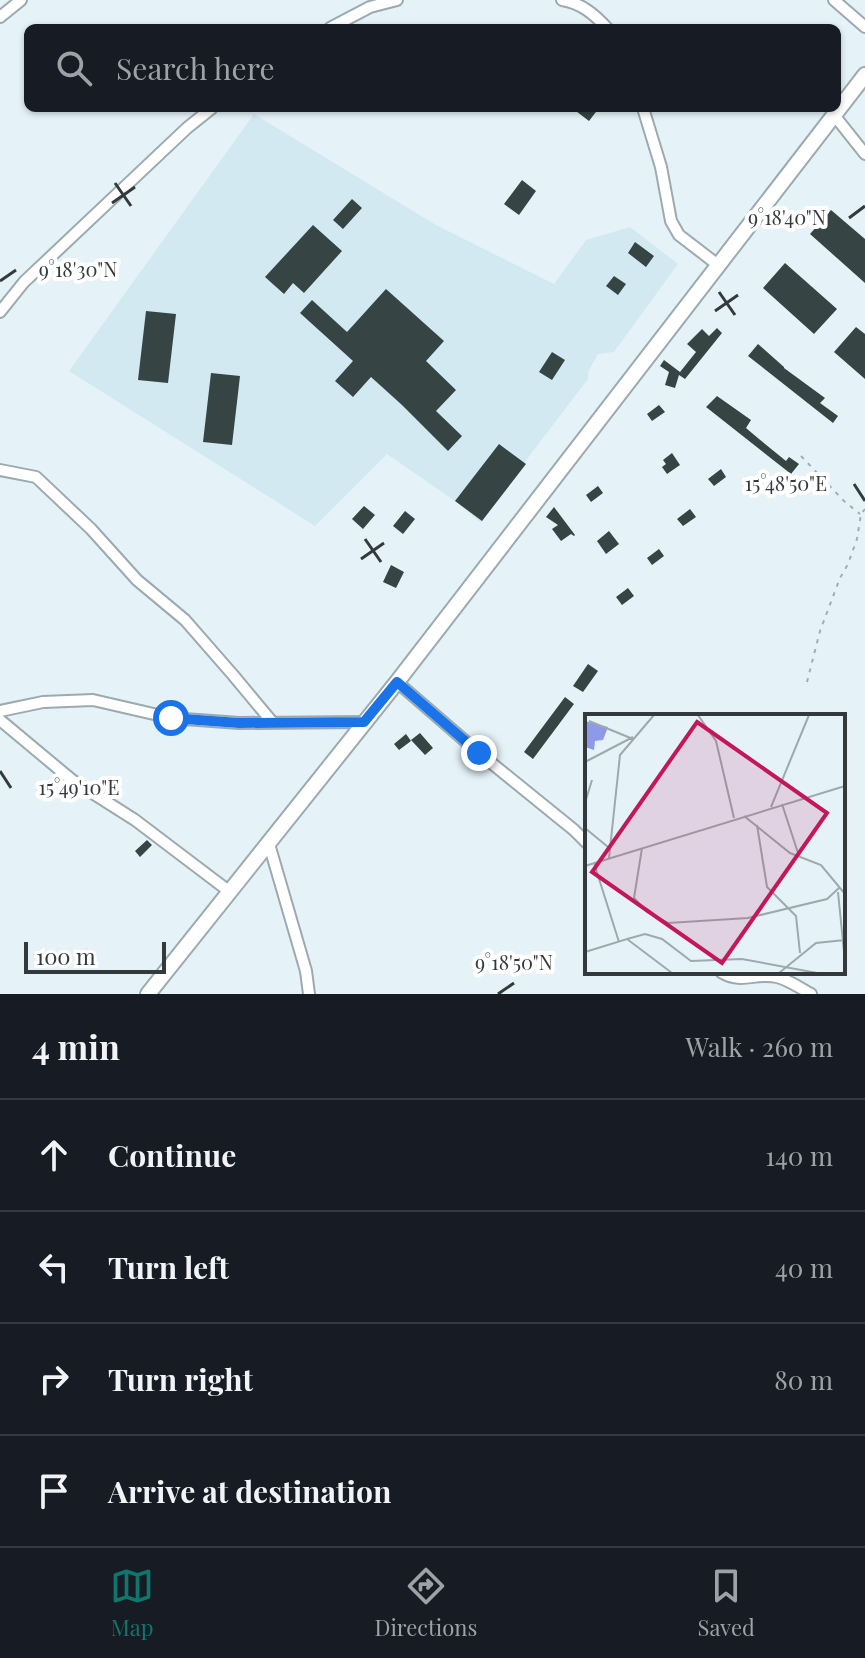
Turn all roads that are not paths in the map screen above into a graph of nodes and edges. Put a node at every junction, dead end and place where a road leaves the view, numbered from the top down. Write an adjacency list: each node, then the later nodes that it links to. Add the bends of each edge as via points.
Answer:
1 (21, 0): 5 (street)
2 (397, 0): 6 (street)
3 (562, 0): 7 (street, via 574,2)
4 (834, 0): 8 (street)
5 (0, 17)
6 (338, 24)
7 (603, 24)
8 (865, 27)
9 (865, 75): 10 (main road)
10 (841, 106)
11 (207, 112): 17 (street, via 24,282)
12 (644, 112): 16 (street, via 671,221 679,235)
13 (836, 112): 14 (main road)
14 (834, 115): 15 (street); 16 (main road)
15 (865, 154)
16 (718, 265): 19 (main road)
17 (0, 312)
18 (0, 470): 23 (street, via 36,477 137,580 185,620)
19 (397, 682): 22 (main road); 24 (street)
20 (0, 711): 23 (street, via 93,700 171,718)
21 (0, 720): 26 (street, via 72,780)
22 (364, 722): 23 (street); 25 (main road)
23 (273, 723)
24 (585, 841)
25 (269, 844): 26 (main road); 29 (street)
26 (230, 892): 28 (main road)
27 (724, 974): 30 (street, via 777,977)
28 (148, 994)
29 (309, 994)
30 (811, 994)

